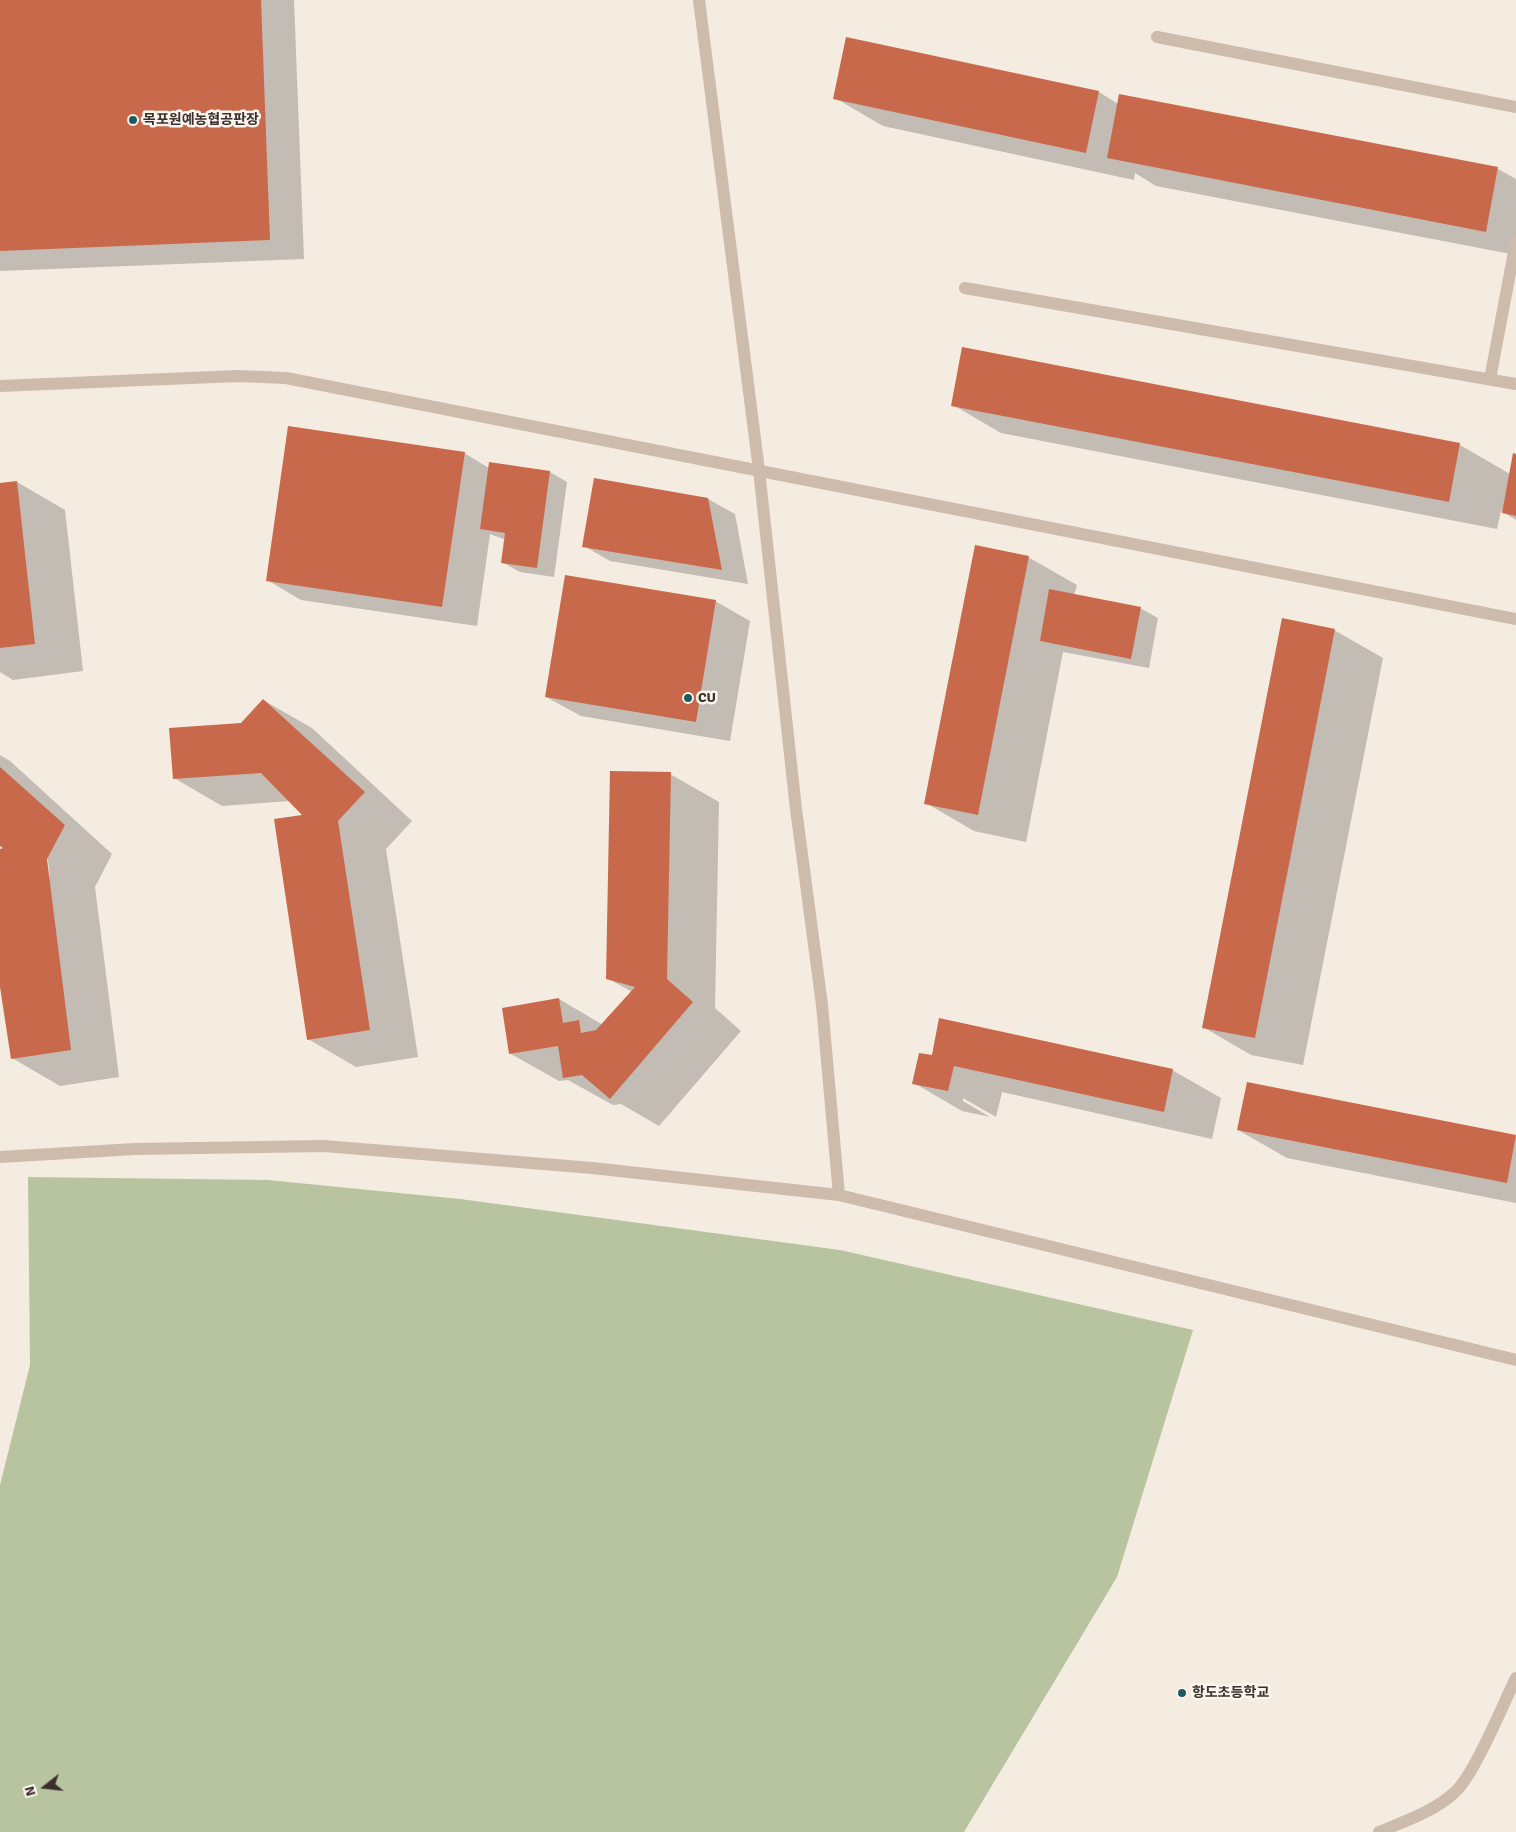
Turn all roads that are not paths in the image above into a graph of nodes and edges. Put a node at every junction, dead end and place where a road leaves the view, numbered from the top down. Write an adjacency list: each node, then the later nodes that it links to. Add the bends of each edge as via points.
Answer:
1 (699, 0): 9 (street)
2 (1157, 37): 3 (street)
3 (1516, 107)
4 (1516, 241): 6 (street)
5 (965, 288): 6 (street)
6 (1490, 379): 7 (street)
7 (1516, 384)
8 (0, 386): 9 (street, via 229,377 286,378)
9 (759, 470): 10 (street); 12 (street, via 796,809 822,1005)
10 (1516, 619)
11 (0, 1157): 12 (street, via 135,1149 324,1146 572,1166)
12 (839, 1194): 13 (street)
13 (1516, 1360)
14 (1516, 1678): 15 (street, via 1457,1791 1423,1813)
15 (1379, 1832)

